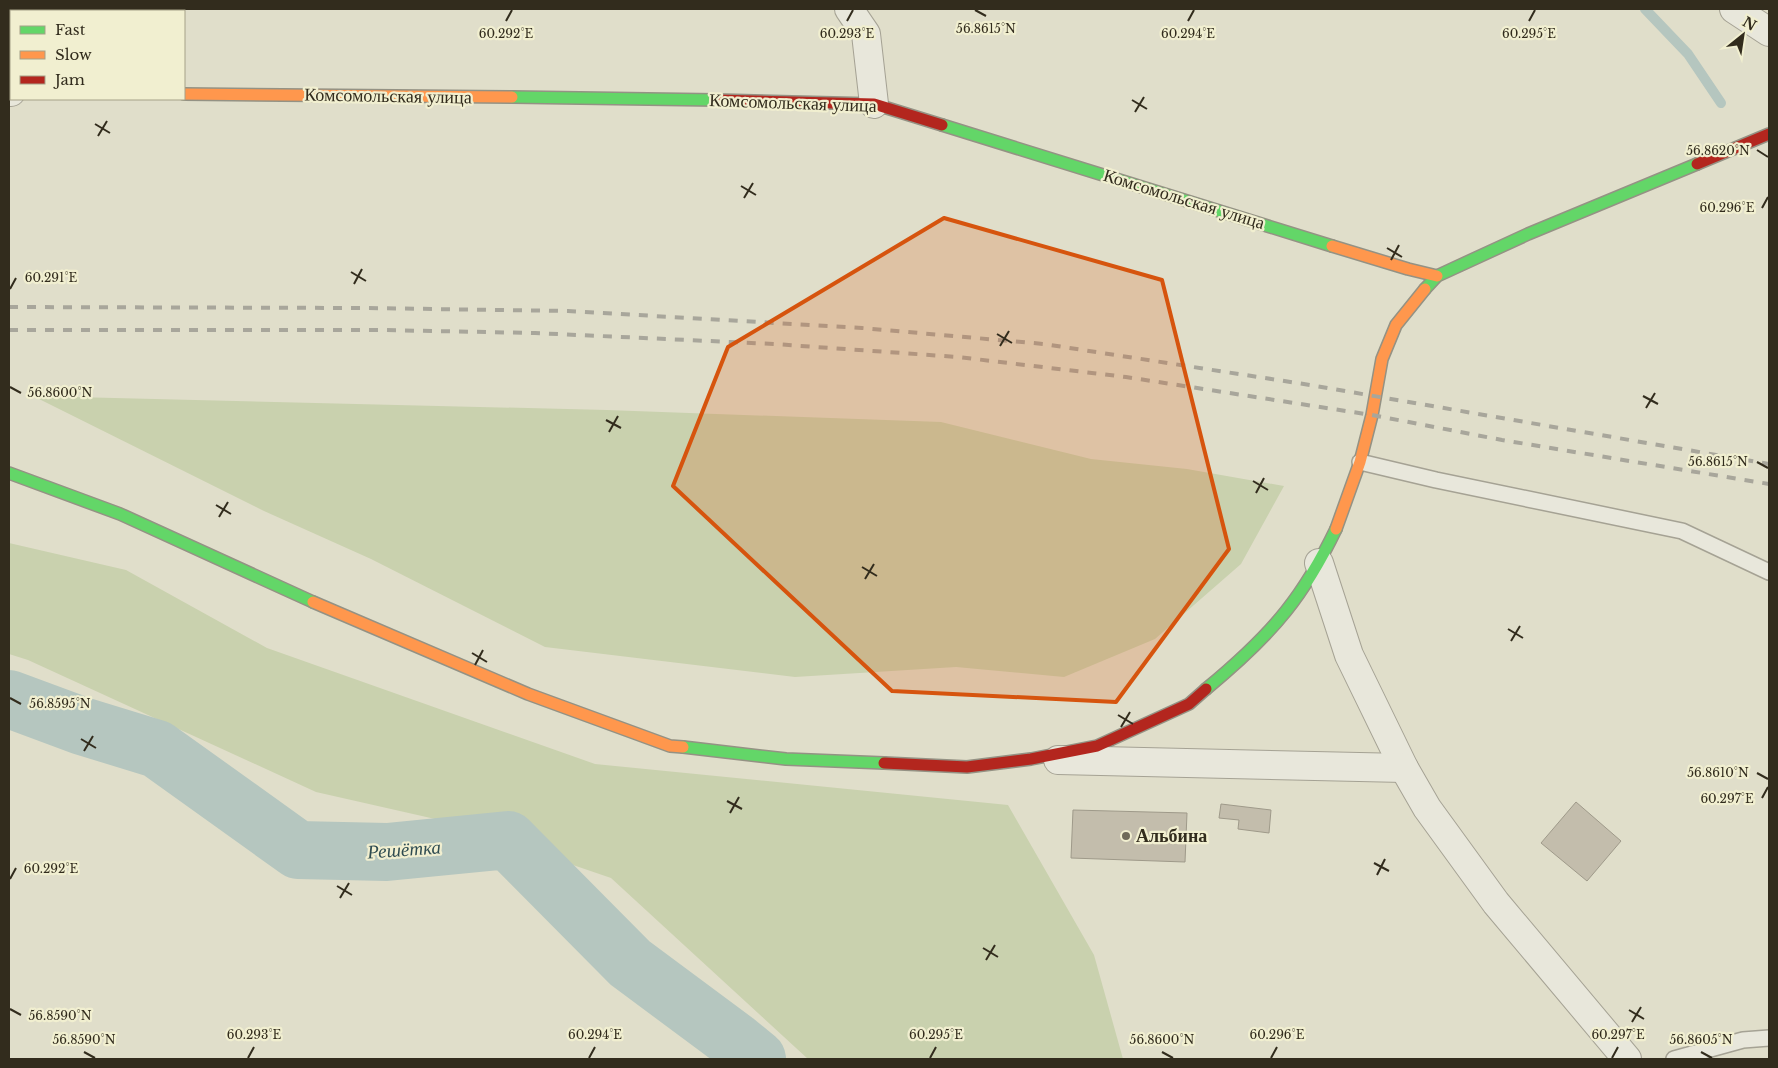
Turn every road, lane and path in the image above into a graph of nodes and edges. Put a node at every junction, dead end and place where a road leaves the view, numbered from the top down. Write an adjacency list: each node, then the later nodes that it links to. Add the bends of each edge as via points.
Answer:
1 (848, 9): 5 (street, via 866,34)
2 (1734, 9): 3 (street)
3 (1769, 32)
4 (185, 94): 5 (street, Комсомольская улица, via 640,98)
5 (874, 104): 7 (street, Комсомольская улица)
6 (1769, 134): 7 (street, via 1528,234)
7 (1437, 276): 8 (street, via 1396,325 1385,351)
8 (1360, 462): 10 (street, via 1337,528); 11 (lane, via 1682,531)
9 (9, 473): 12 (street, via 120,514 338,613 528,694 670,746 786,759 967,767)
10 (1319, 563): 12 (street, via 1279,618 1240,661 1189,704 1097,746); 13 (street, via 1349,655)
11 (1769, 572)
12 (1031, 759): 13 (street)
13 (1404, 768): 15 (street, via 1438,824 1496,904)
14 (1769, 1038): 16 (lane, via 1743,1040)
15 (1627, 1059)
16 (1674, 1059)

